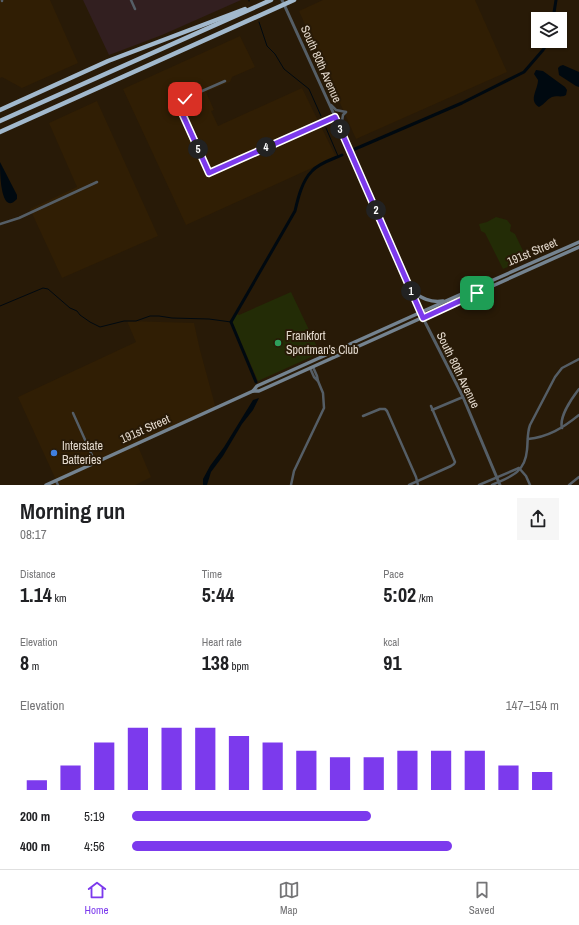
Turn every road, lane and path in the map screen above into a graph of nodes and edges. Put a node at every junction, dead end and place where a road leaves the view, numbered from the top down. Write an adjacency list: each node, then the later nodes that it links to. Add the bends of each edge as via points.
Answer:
1 (131, 0): 6 (street)
2 (271, 0): 5 (highway)
3 (282, 0): 8 (street, South 80th Avenue)
4 (294, 0): 12 (highway)
5 (266, 2): 9 (highway, via 108,61); 11 (highway)
6 (135, 10)
7 (225, 81): 10 (street, via 177,102 209,173)
8 (328, 101): 10 (street, South 80th Avenue); 13 (street, via 336,110 346,112 341,124)
9 (0, 110)
10 (335, 117): 13 (street, South 80th Avenue)
11 (0, 121)
12 (0, 132)
13 (342, 132): 18 (street, South 80th Avenue)
14 (97, 182): 15 (street, via 19,218)
15 (0, 224)
16 (579, 242): 19 (main road, 191st Street)
17 (579, 247): 21 (main road, 191st Street)
18 (411, 291): 19 (main road, via 431,302); 20 (street, South 80th Avenue)
19 (448, 300): 20 (main road, 191st Street)
20 (420, 312): 21 (street, South 80th Avenue); 25 (main road, 191st Street, via 257,386)
21 (423, 318): 23 (main road, 191st Street); 26 (street, South 80th Avenue)
22 (579, 359): 33 (street, via 562,368 555,377 530,425)
23 (311, 367): 25 (main road, 191st Street, via 259,391); 43 (street, via 323,393 324,408 294,471)
24 (579, 389): 32 (street, via 562,419)
25 (253, 391): 34 (main road, 191st Street)
26 (463, 397): 28 (street); 36 (street, South 80th Avenue)
27 (431, 406): 28 (street)
28 (432, 410): 39 (street, via 455,462)
29 (73, 413): 34 (street)
30 (579, 415): 32 (street)
31 (363, 416): 39 (street, via 380,408 387,411)
32 (562, 428): 33 (street, via 543,437)
33 (528, 439): 35 (street, via 525,458)
34 (95, 462): 38 (main road, 191st Street)
35 (519, 468): 36 (street); 40 (street, via 514,475); 48 (street)
36 (496, 477): 40 (street, South 80th Avenue); 46 (street)
37 (579, 477): 49 (street)
38 (56, 481): 41 (main road, 191st Street); 42 (street)
39 (418, 481): 44 (street); 45 (street)
40 (499, 483): 47 (street)
41 (46, 485)
42 (58, 485)
43 (291, 485)
44 (409, 485)
45 (418, 485)
46 (479, 485)
47 (492, 485)
48 (530, 485)
49 (569, 485)

